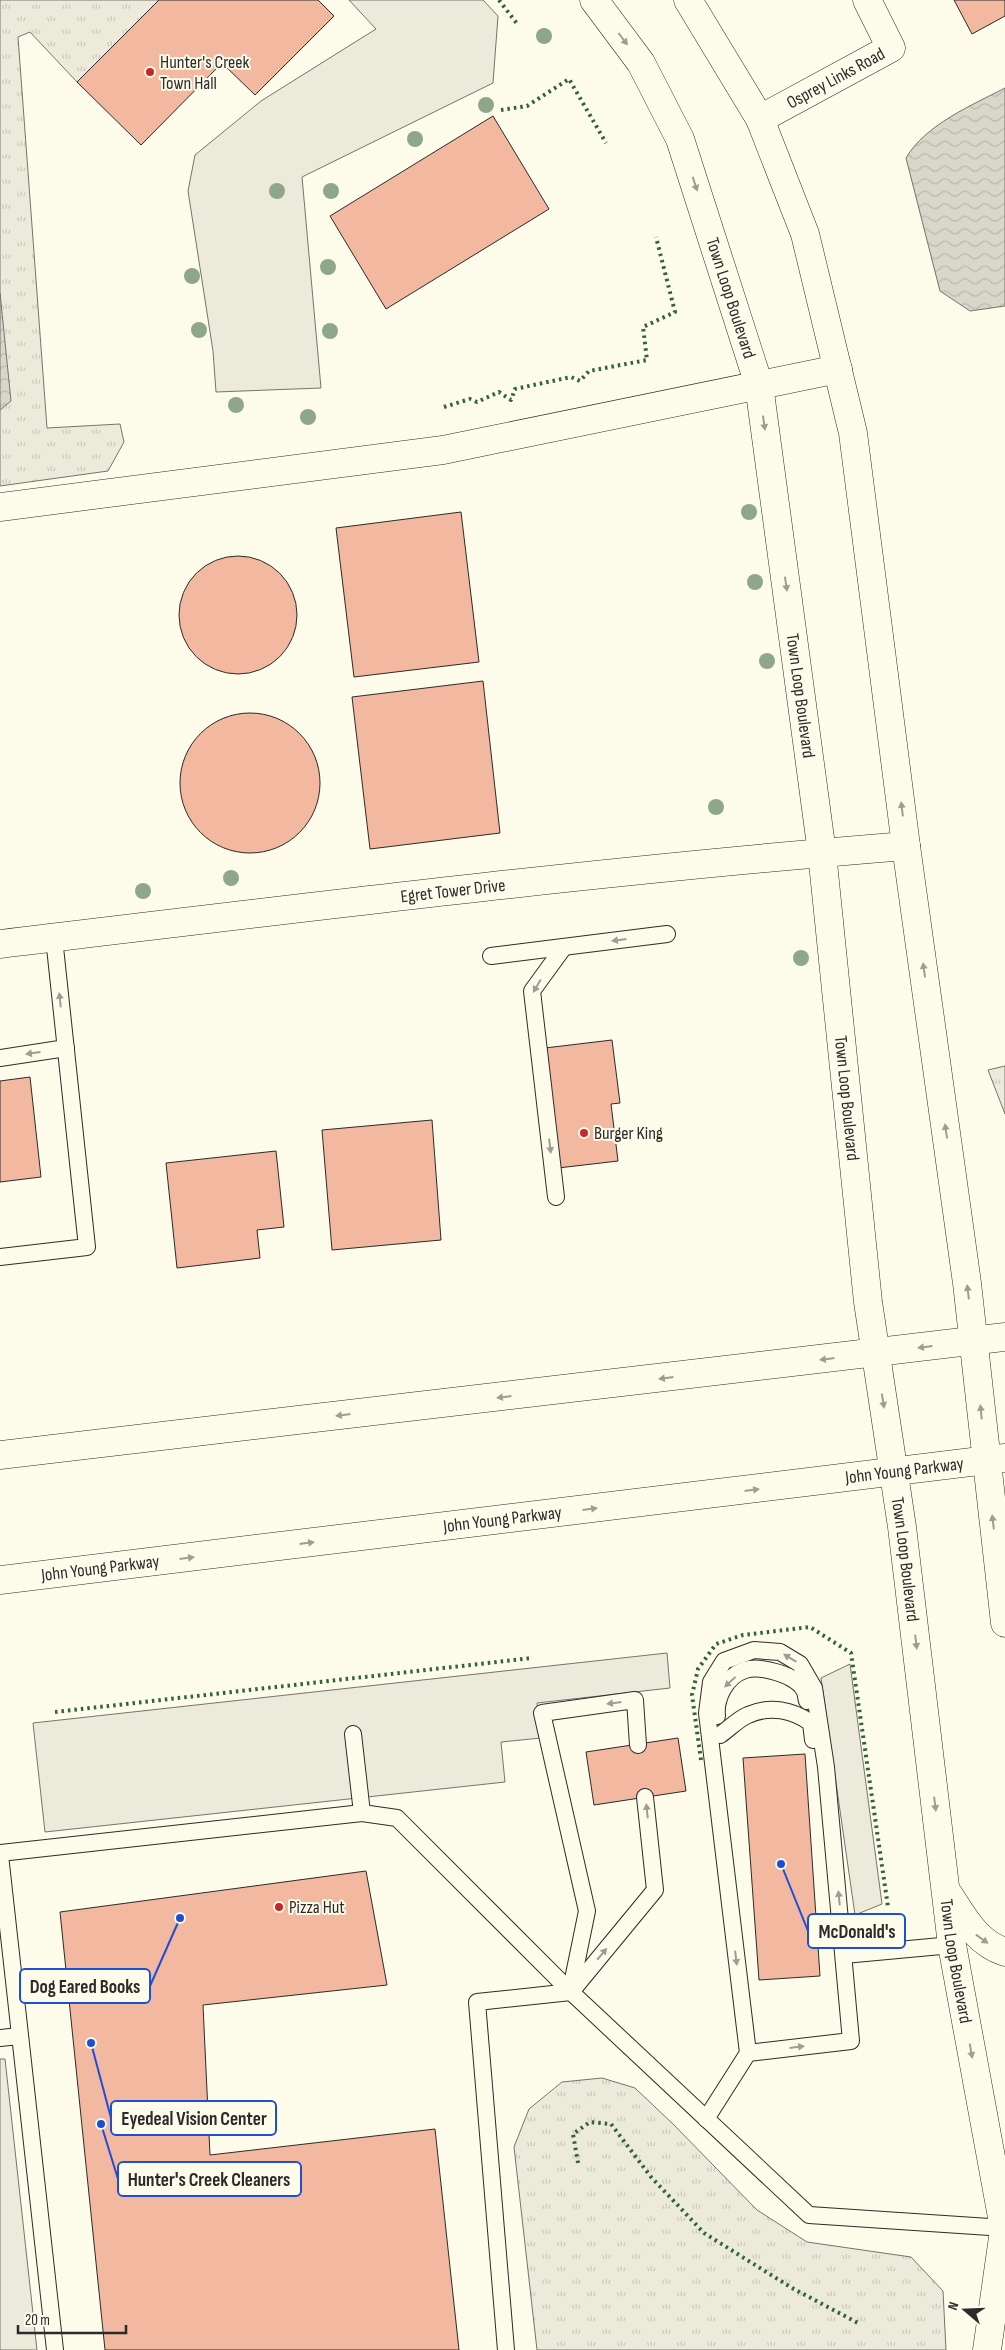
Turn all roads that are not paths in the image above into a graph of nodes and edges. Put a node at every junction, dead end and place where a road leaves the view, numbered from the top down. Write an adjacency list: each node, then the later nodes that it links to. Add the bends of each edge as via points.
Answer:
1 (594, 0): 6 (main road, Town Loop Boulevard, one-way to 6, via 641,63 680,139)
2 (688, 0): 4 (main road)
3 (867, 0): 4 (main road, Osprey Links Road, via 891,48)
4 (760, 119): 5 (main road, via 805,234)
5 (838, 369): 6 (main road); 8 (main road, one-way to 5, via 853,433)
6 (759, 385): 7 (main road, via 443,450); 9 (main road, Town Loop Boulevard, one-way to 9)
7 (0, 507)
8 (906, 846): 9 (main road, Egret Tower Drive); 20 (main road, one-way to 8)
9 (822, 852): 11 (main road, Egret Tower Drive, via 357,901); 21 (main road, Town Loop Boulevard)
10 (667, 934): 13 (lane, one-way to 13)
11 (54, 938): 12 (main road, Egret Tower Drive); 15 (lane, one-way to 11)
12 (0, 944)
13 (564, 947): 14 (lane); 17 (lane, one-way to 17, via 532,991)
14 (491, 956)
15 (66, 1048): 16 (lane, one-way to 16); 18 (lane, via 87,1247)
16 (0, 1058)
17 (556, 1197)
18 (0, 1257)
19 (1005, 1337): 20 (main road)
20 (973, 1341): 21 (main road, one-way to 21); 23 (main road, one-way to 20)
21 (875, 1353): 22 (main road, one-way to 22); 24 (main road, Town Loop Boulevard, one-way to 24)
22 (0, 1455)
23 (996, 1459): 24 (main road, John Young Parkway); 26 (main road, one-way to 23)
24 (894, 1472): 25 (main road, John Young Parkway, one-way to 24); 35 (main road, Town Loop Boulevard, one-way to 35)
25 (0, 1580)
26 (1005, 1623)
27 (811, 1723): 29 (lane, via 796,1713 775,1710 749,1714); 29 (lane, one-way to 29, via 804,1689 792,1678 760,1669 745,1670 725,1684 716,1706); 31 (lane, via 814,1756)
28 (353, 1734): 33 (lane)
29 (720, 1735): 36 (lane, via 742,1923)
30 (638, 1745): 40 (lane, one-way to 40, via 635,1700 542,1713 587,1911)
31 (826, 1767): 36 (lane, one-way to 36, via 814,1688 800,1664 780,1652 754,1650 724,1661 711,1682 707,1713); 39 (lane, one-way to 31)
32 (645, 1797): 40 (lane, one-way to 32, via 655,1890)
33 (362, 1813): 34 (lane); 40 (lane, via 397,1818)
34 (0, 1861): 41 (lane)
35 (945, 1890): 37 (main road, Town Loop Boulevard); 38 (main road, one-way to 38, via 973,1932 997,1950)
36 (733, 1936): 43 (lane, one-way to 43)
37 (952, 1945): 39 (lane); 45 (main road, Town Loop Boulevard, one-way to 45)
38 (1005, 1952)
39 (844, 1955): 43 (lane, one-way to 39, via 850,2040)
40 (571, 1992): 44 (lane); 47 (lane, via 477,2002)
41 (20, 2036): 42 (lane); 46 (lane)
42 (0, 2038)
43 (748, 2053): 44 (lane)
44 (706, 2119): 45 (lane, via 809,2215)
45 (1005, 2227): 48 (main road, Town Loop Boulevard)
46 (55, 2350)
47 (506, 2350)
48 (987, 2350)

